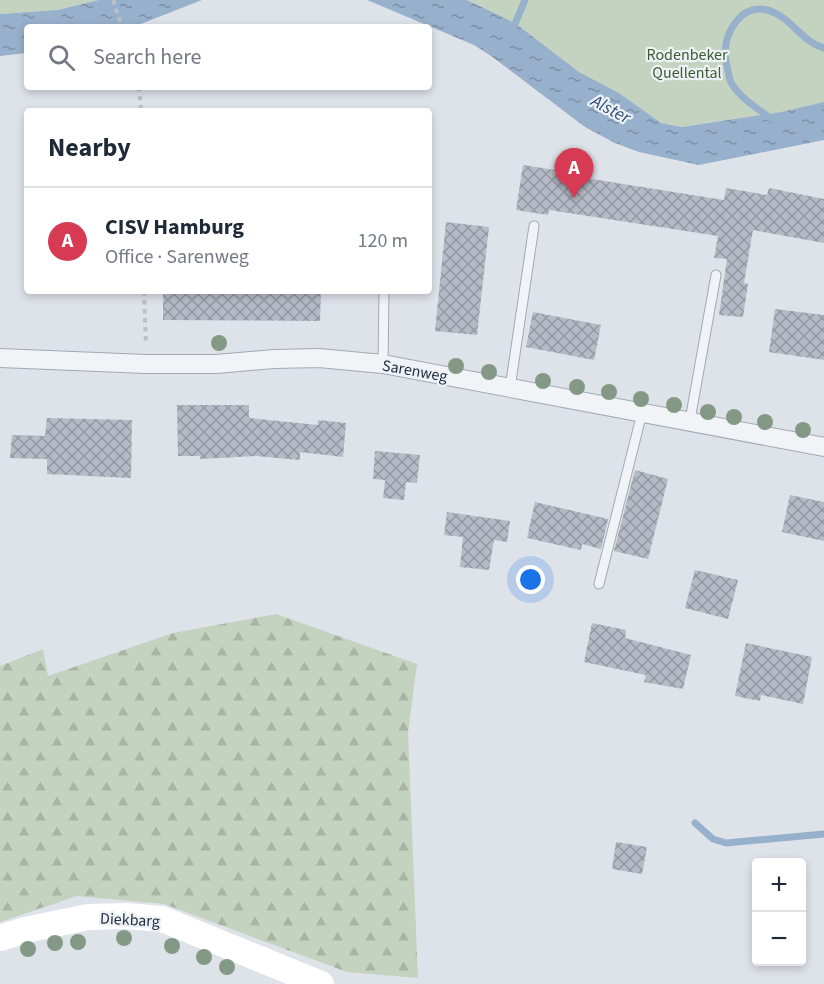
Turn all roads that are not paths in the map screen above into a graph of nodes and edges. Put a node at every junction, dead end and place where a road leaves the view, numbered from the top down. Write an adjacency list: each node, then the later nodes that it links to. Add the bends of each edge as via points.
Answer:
1 (534, 226): 6 (lane)
2 (716, 275): 8 (lane)
3 (384, 294): 5 (lane)
4 (0, 358): 5 (street, Sarenweg, via 146,364 319,358)
5 (383, 364): 6 (street, Sarenweg)
6 (510, 388): 7 (street, Sarenweg)
7 (642, 413): 8 (street, Sarenweg); 10 (lane)
8 (690, 420): 9 (street, Sarenweg)
9 (824, 447)
10 (599, 584)
11 (0, 938): 12 (street, Diekbarg, via 88,917 162,919 225,943)
12 (286, 976): 13 (street, Diekbarg)
13 (321, 984)

